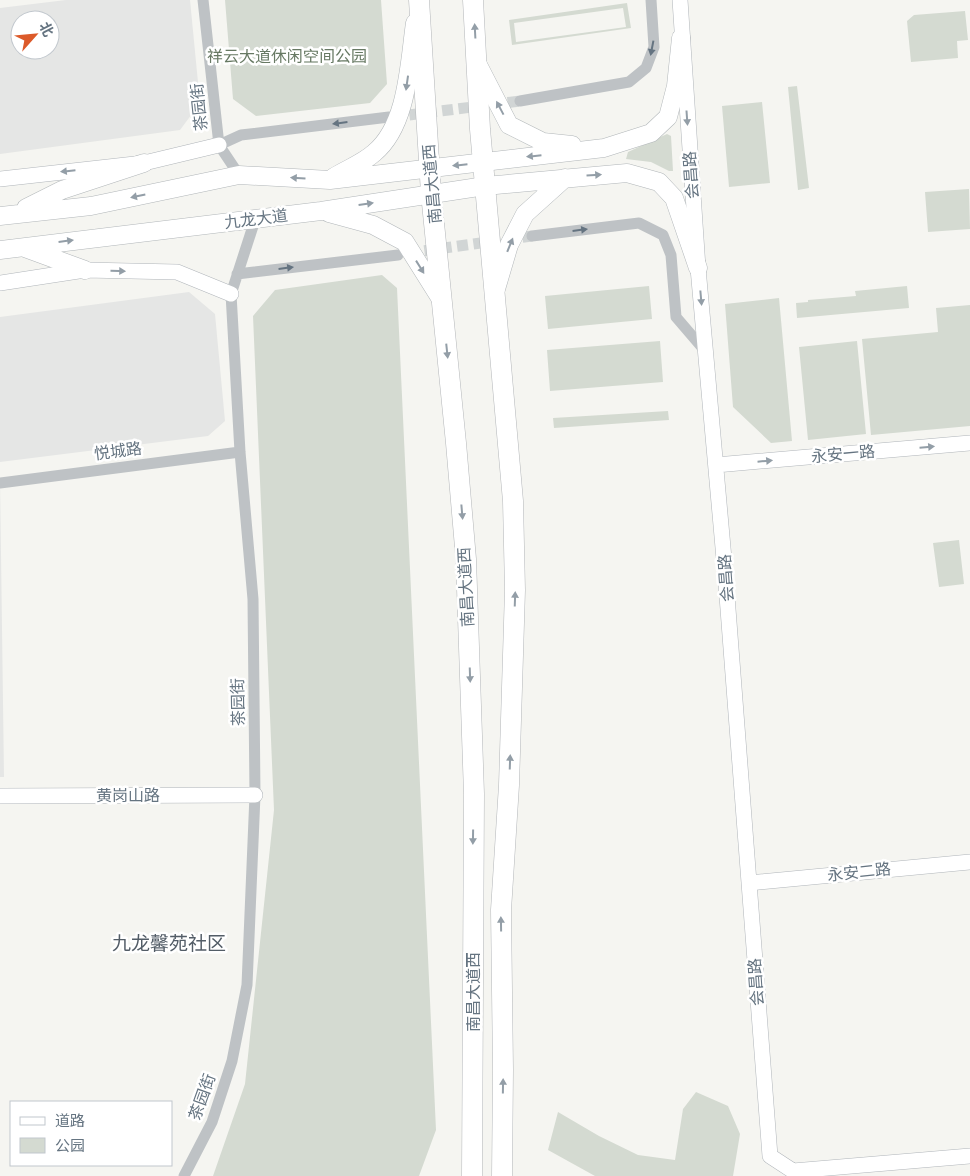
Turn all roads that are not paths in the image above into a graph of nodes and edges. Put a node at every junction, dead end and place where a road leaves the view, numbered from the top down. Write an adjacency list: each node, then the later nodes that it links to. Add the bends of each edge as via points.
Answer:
1 (203, 0): 10 (street, 茶园街)
2 (418, 0): 14 (highway, 南昌大道西); 18 (main road, one-way to 18, via 405,95 392,133 374,153)
3 (473, 0): 7 (highway, 南昌大道西, one-way to 3)
4 (650, 0): 8 (street, one-way to 8, via 654,47 646,68 629,82)
5 (680, 0): 6 (street, 会昌路)
6 (681, 38): 11 (main road, via 676,86 668,117 651,133); 28 (street, 会昌路, one-way to 28)
7 (476, 62): 11 (main road, one-way to 7, via 543,142 509,125); 12 (highway, 南昌大道西)
8 (520, 101)
9 (389, 117): 10 (street, one-way to 10, via 241,135)
10 (219, 145): 13 (street); 15 (street, 茶园街)
11 (604, 148): 12 (main road, one-way to 12)
12 (483, 162): 14 (main road, one-way to 14); 19 (highway, 南昌大道西)
13 (144, 163): 17 (street, one-way to 17); 22 (main road, via 62,190)
14 (430, 168): 18 (main road); 20 (highway, 南昌大道西)
15 (239, 175): 18 (main road, one-way to 15); 22 (main road, one-way to 22, via 91,206)
16 (565, 178): 19 (main road, 九龙大道); 28 (main road, 九龙大道, one-way to 28, via 627,173 659,182 674,198); 32 (main road, one-way to 16, via 509,245 525,214)
17 (0, 179)
18 (330, 180)
19 (485, 186): 20 (main road, 九龙大道); 32 (highway, 南昌大道西)
20 (431, 193): 21 (main road, 九龙大道, one-way to 20); 34 (highway, 南昌大道西)
21 (321, 211): 23 (main road, 九龙大道); 34 (main road, one-way to 34, via 374,225 405,242)
22 (7, 215)
23 (255, 220): 25 (main road, 九龙大道, one-way to 23); 30 (street, 茶园街)
24 (532, 236): 35 (street, one-way to 35, via 639,223 662,235 671,256 676,317)
25 (22, 247): 26 (main road, 九龙大道); 29 (main road)
26 (0, 250)
27 (398, 255): 30 (street, one-way to 27)
28 (698, 268): 35 (street, 会昌路, one-way to 35)
29 (85, 270): 31 (street); 33 (street, one-way to 33, via 177,272)
30 (237, 274): 33 (street, 茶园街)
31 (0, 283)
32 (495, 292): 46 (highway, 南昌大道西, one-way to 32, via 501,910 509,785 515,590 513,501)
33 (231, 294): 37 (street, 茶园街)
34 (442, 302): 45 (highway, 南昌大道西, one-way to 45, via 466,559 470,651 474,794)
35 (706, 352): 38 (street, 会昌路)
36 (970, 443): 38 (street, 永安一路, one-way to 36)
37 (240, 452): 39 (street, 悦城路); 40 (street, 茶园街, via 253,599)
38 (716, 465): 43 (street, 会昌路)
39 (0, 483)
40 (255, 795): 41 (street, 黄岗山路); 47 (street, 茶园街, via 245,994 232,1061 212,1122)
41 (0, 796)
42 (970, 862): 43 (street, 永安二路)
43 (749, 883): 44 (street, 会昌路, via 770,1156 792,1171)
44 (970, 1156)
45 (471, 1169)
46 (503, 1170)
47 (184, 1176)

